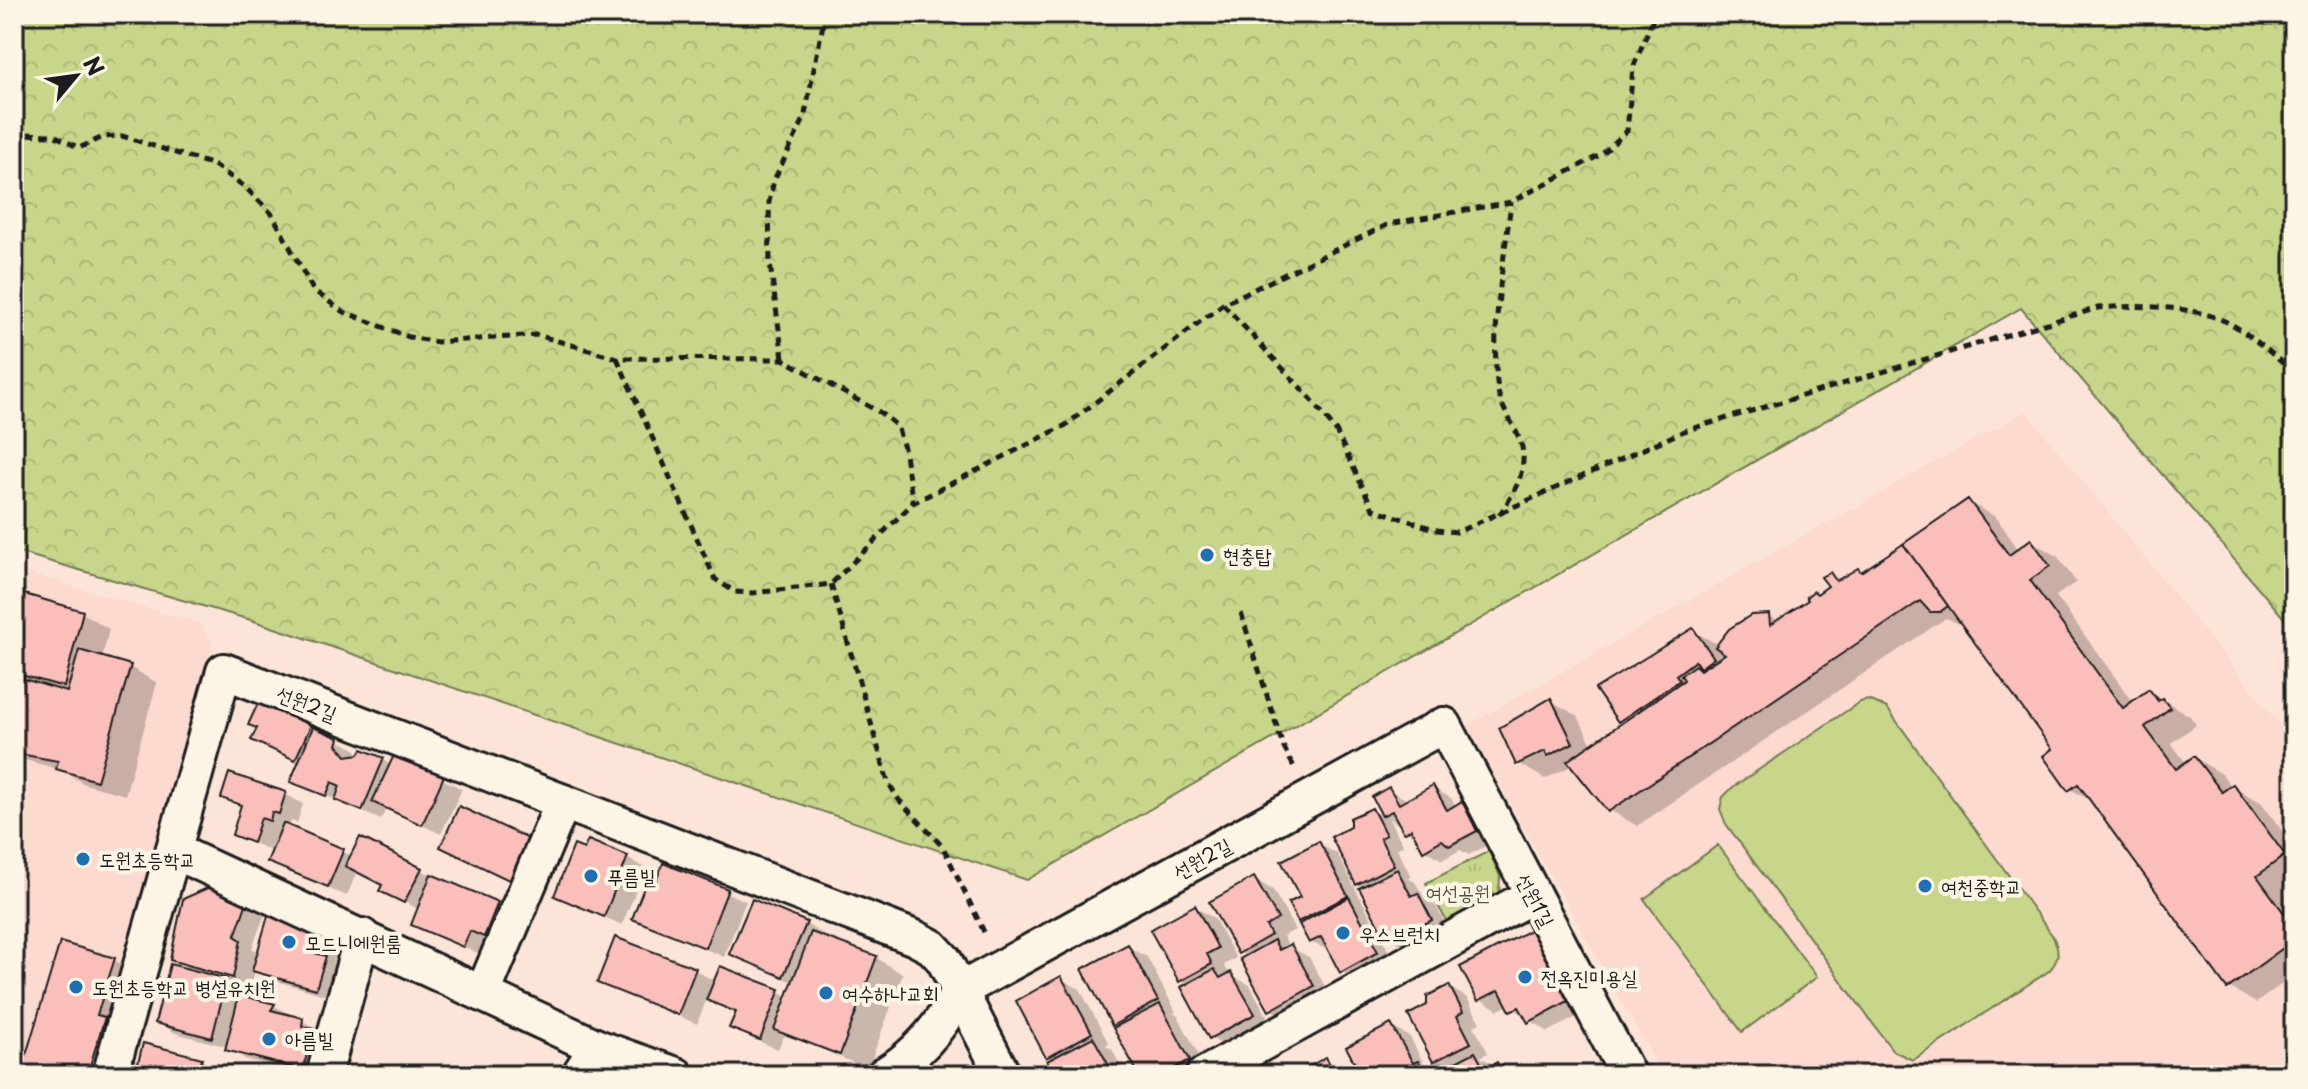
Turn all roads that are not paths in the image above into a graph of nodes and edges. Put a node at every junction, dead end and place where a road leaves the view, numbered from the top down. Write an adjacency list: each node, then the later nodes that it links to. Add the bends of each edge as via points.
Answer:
1 (1444, 725): 4 (street, 선원1길); 6 (street, 선원2길)
2 (563, 802): 3 (street, 선원2길, via 224,671); 6 (street, 선원2길, via 915,938 939,953); 7 (street)
3 (174, 851): 5 (street); 10 (street, 선원2길)
4 (1533, 895): 9 (street, 선원1길); 15 (street)
5 (362, 936): 7 (street); 11 (street)
6 (959, 991): 13 (street, via 935,1032); 14 (street, 선원2길)
7 (483, 993): 8 (street)
8 (588, 1061): 12 (street)
9 (1624, 1073)
10 (110, 1075)
11 (324, 1075)
12 (676, 1075)
13 (884, 1075)
14 (1003, 1075)
15 (1204, 1075)

